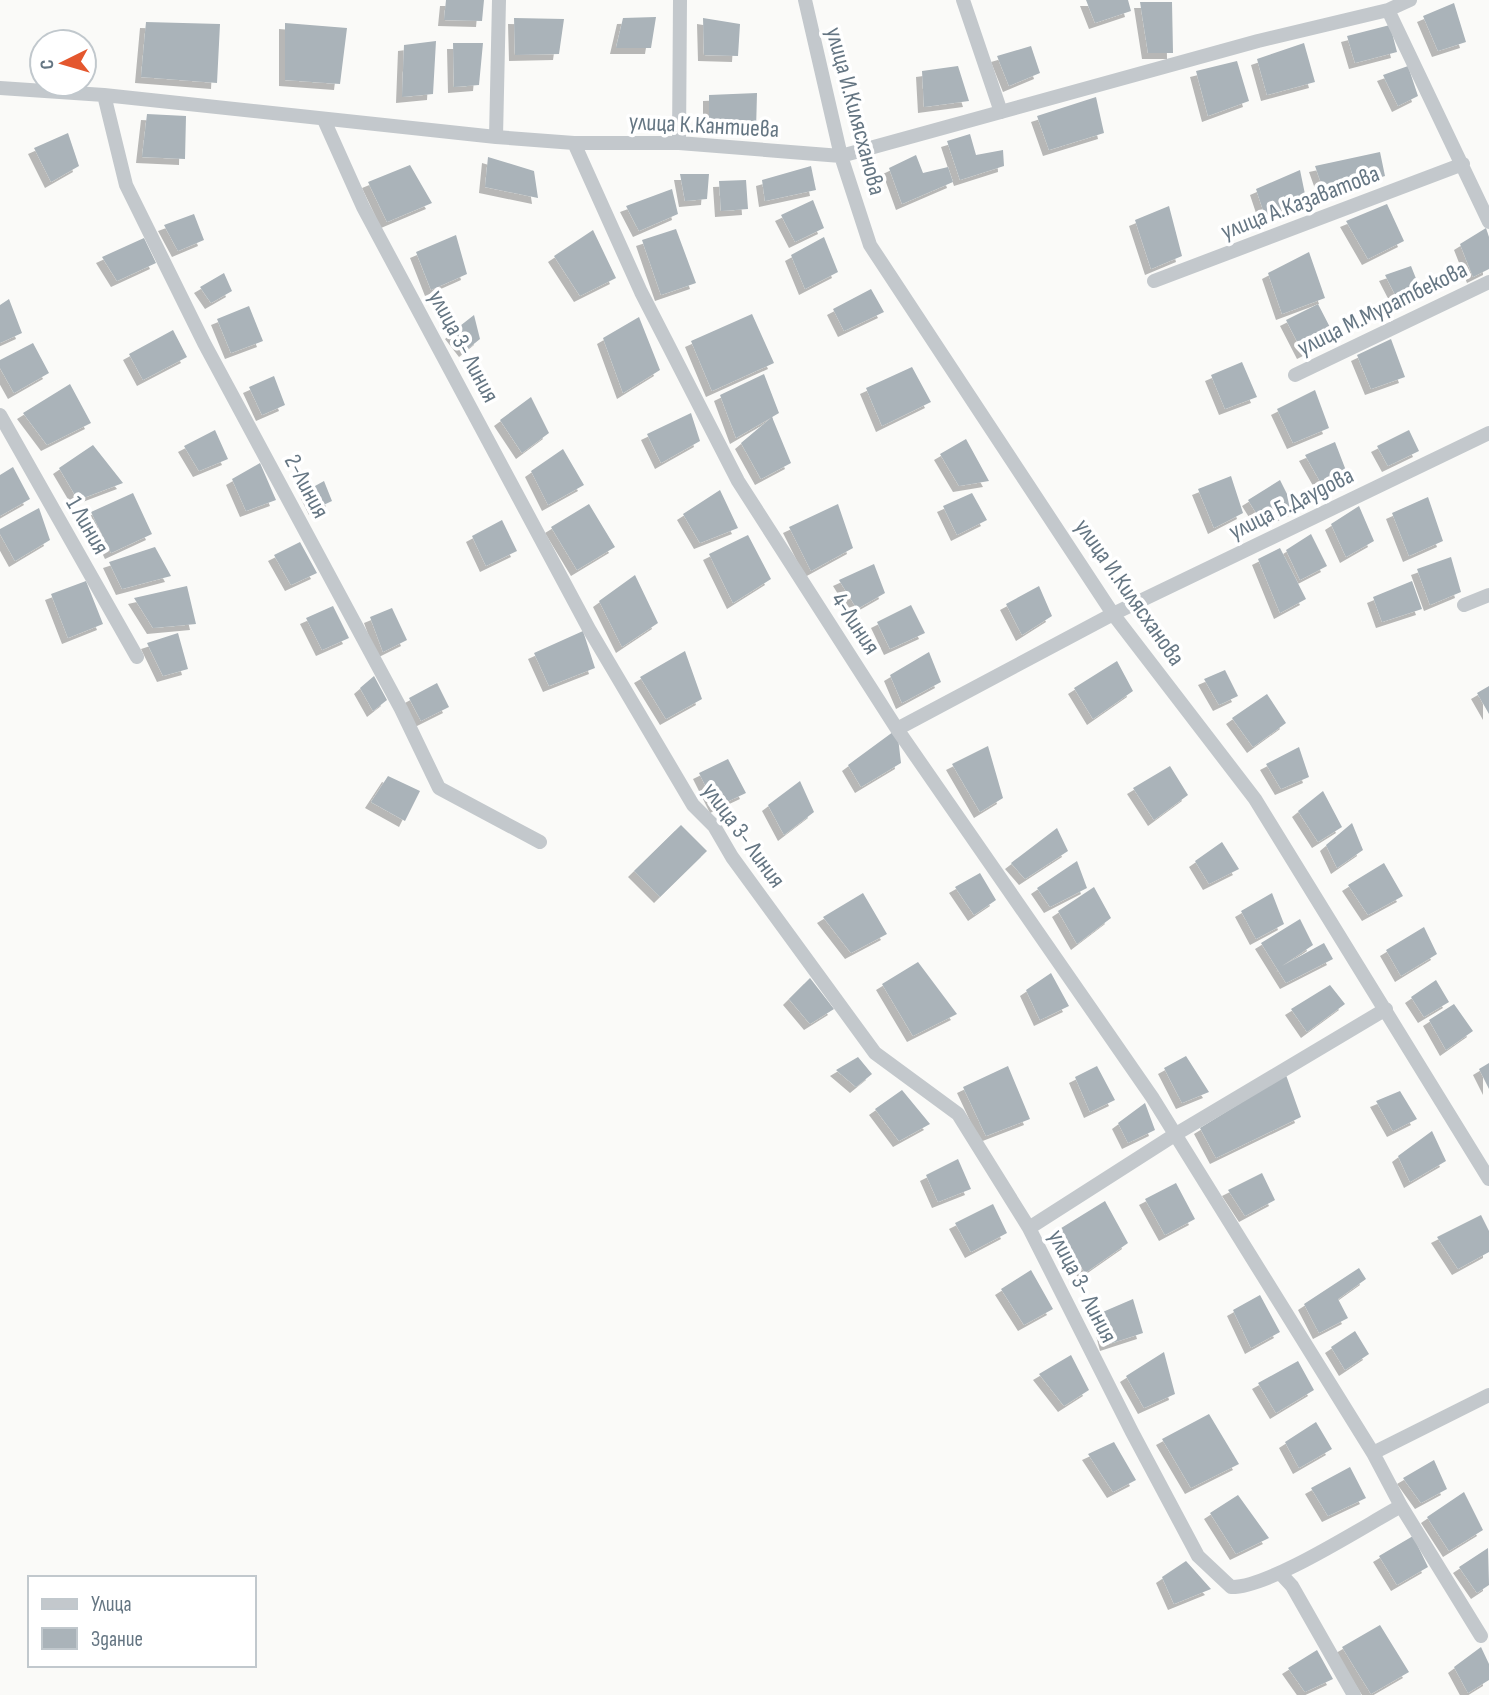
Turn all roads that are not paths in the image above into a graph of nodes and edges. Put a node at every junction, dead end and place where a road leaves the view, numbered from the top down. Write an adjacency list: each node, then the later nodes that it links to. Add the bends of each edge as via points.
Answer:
1 (499, 0): 11 (street)
2 (680, 0): 13 (street)
3 (805, 0): 14 (street, улица И.Килясханова)
4 (963, 0): 9 (street)
5 (1410, 0): 6 (street, улица К.Кантиева)
6 (1388, 10): 9 (street, улица К.Кантиева); 15 (street)
7 (0, 88): 8 (street, улица К.Кантиева)
8 (104, 95): 10 (street, улица К.Кантиева); 28 (street, 2-Линия, via 126,185 204,343 439,788)
9 (1001, 112): 14 (street, улица К.Кантиева)
10 (324, 120): 11 (street, улица К.Кантиева); 32 (street, улица 3- Линия, via 363,207 589,629 693,805 714,826 732,858 875,1053 958,1114)
11 (496, 137): 12 (street, улица К.Кантиева)
12 (574, 143): 13 (street, улица К.Кантиева); 27 (street, 4-Линия, via 641,292 738,481)
13 (680, 143): 14 (street, улица К.Кантиева)
14 (841, 156): 25 (street, улица И.Килясханова, via 870,245)
15 (1463, 164): 16 (street); 18 (street, улица А.Казаватова)
16 (1482, 188): 17 (street)
17 (1489, 222)
18 (1154, 281)
19 (1489, 282): 20 (street, улица М.Муратбекова)
20 (1295, 375)
21 (0, 415): 26 (street, 1 Линия)
22 (1489, 433): 25 (street, улица Б.Даудова)
23 (1489, 595): 24 (street)
24 (1464, 604)
25 (1113, 614): 27 (street, улица Б.Даудова); 29 (street, улица И.Килясханова, via 1255,800)
26 (137, 657)
27 (897, 729): 30 (street, 4-Линия)
28 (540, 842)
29 (1386, 1009): 30 (street); 31 (street, улица И.Килясханова)
30 (1176, 1134): 32 (street); 34 (street, 4-Линия)
31 (1489, 1179)
32 (1028, 1228): 36 (street, улица 3- Линия, via 1198,1556 1231,1587)
33 (1489, 1395): 34 (street)
34 (1373, 1453): 35 (street, 4-Линия)
35 (1401, 1506): 36 (street); 37 (street, 4-Линия)
36 (1280, 1573): 38 (street, via 1292,1586)
37 (1481, 1636)
38 (1354, 1695)

